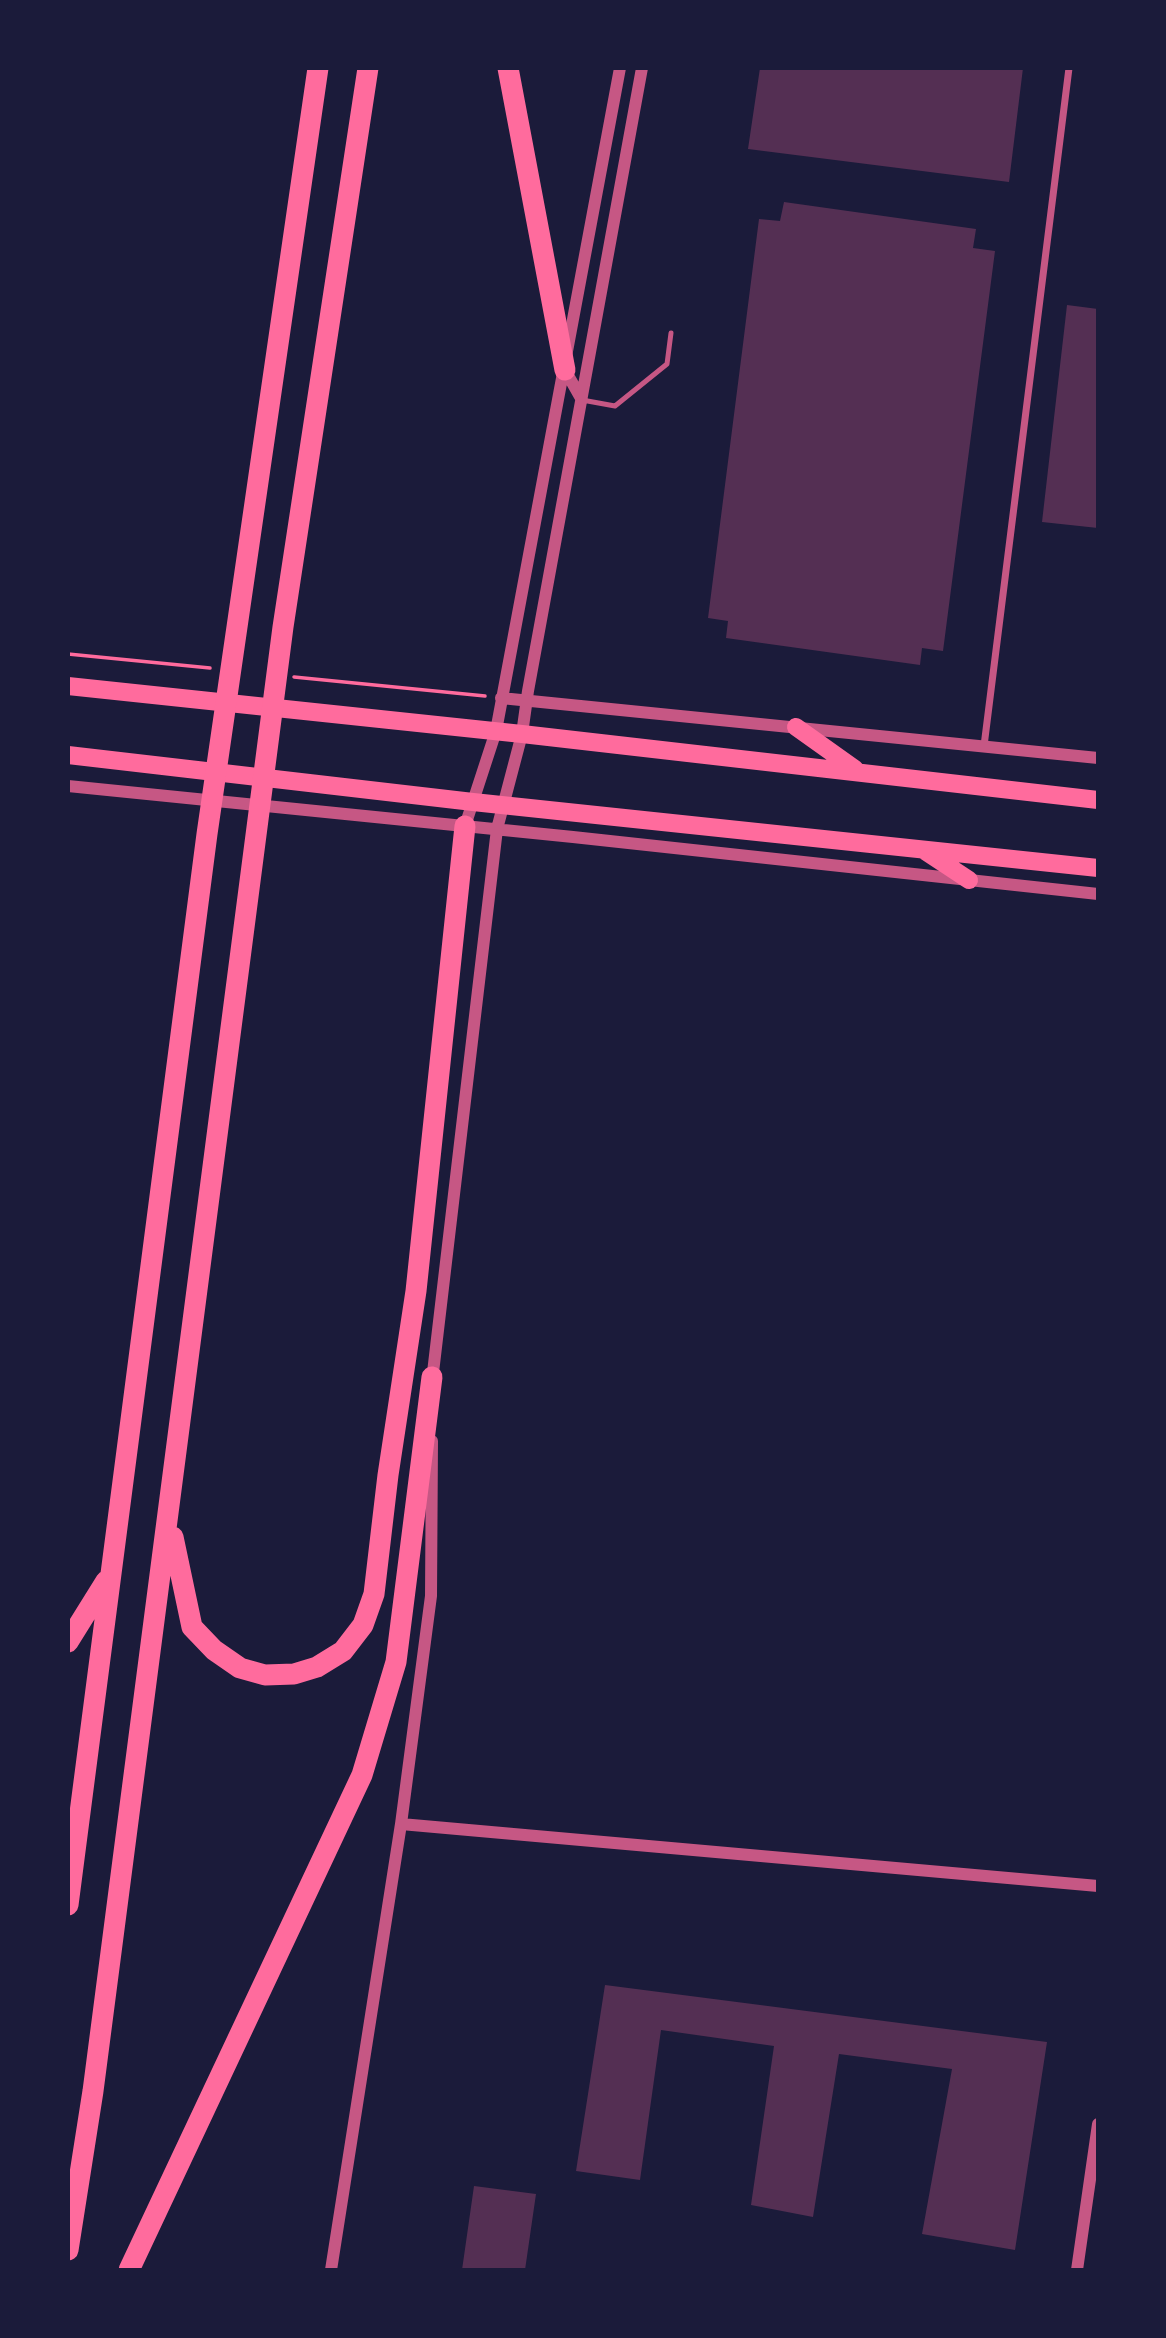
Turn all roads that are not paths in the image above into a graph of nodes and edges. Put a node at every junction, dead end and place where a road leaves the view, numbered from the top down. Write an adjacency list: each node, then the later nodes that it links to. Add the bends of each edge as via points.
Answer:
1 (318, 68): 32 (highway, via 207,834)
2 (368, 68): 31 (highway, via 283,626)
3 (508, 68): 8 (highway)
4 (620, 68): 8 (street)
5 (642, 68): 9 (street)
6 (1069, 68): 16 (street)
7 (671, 333): 9 (lane, via 667,364 615,405)
8 (565, 370): 9 (street); 11 (street)
9 (582, 400): 12 (street)
10 (68, 686): 14 (main road)
11 (501, 698): 12 (street); 14 (street)
12 (526, 700): 13 (street); 15 (street)
13 (796, 727): 16 (street); 19 (main road)
14 (496, 731): 15 (main road); 22 (street)
15 (522, 734): 19 (main road); 23 (street)
16 (984, 746): 18 (street)
17 (68, 755): 22 (main road)
18 (1098, 758)
19 (858, 771): 21 (main road)
20 (68, 786): 24 (street)
21 (1098, 800)
22 (473, 802): 23 (main road); 24 (street)
23 (502, 805): 25 (street); 26 (main road)
24 (465, 826): 25 (street); 31 (highway, via 416,1291 374,1594 363,1625 343,1651 317,1667 265,1675 240,1668 192,1627)
25 (497, 829): 28 (street); 30 (street)
26 (922, 849): 27 (main road); 28 (main road)
27 (1098, 868)
28 (969, 880): 29 (street)
29 (1098, 894)
30 (432, 1377): 34 (street, via 431,1596); 39 (highway, via 396,1662 362,1775)
31 (169, 1516): 38 (highway)
32 (109, 1576): 33 (highway); 36 (highway)
33 (68, 1642)
34 (401, 1824): 35 (street); 40 (street)
35 (1098, 1886)
36 (68, 1905)
37 (1098, 2124): 41 (street)
38 (68, 2250)
39 (129, 2270)
40 (331, 2270)
41 (1077, 2270)

